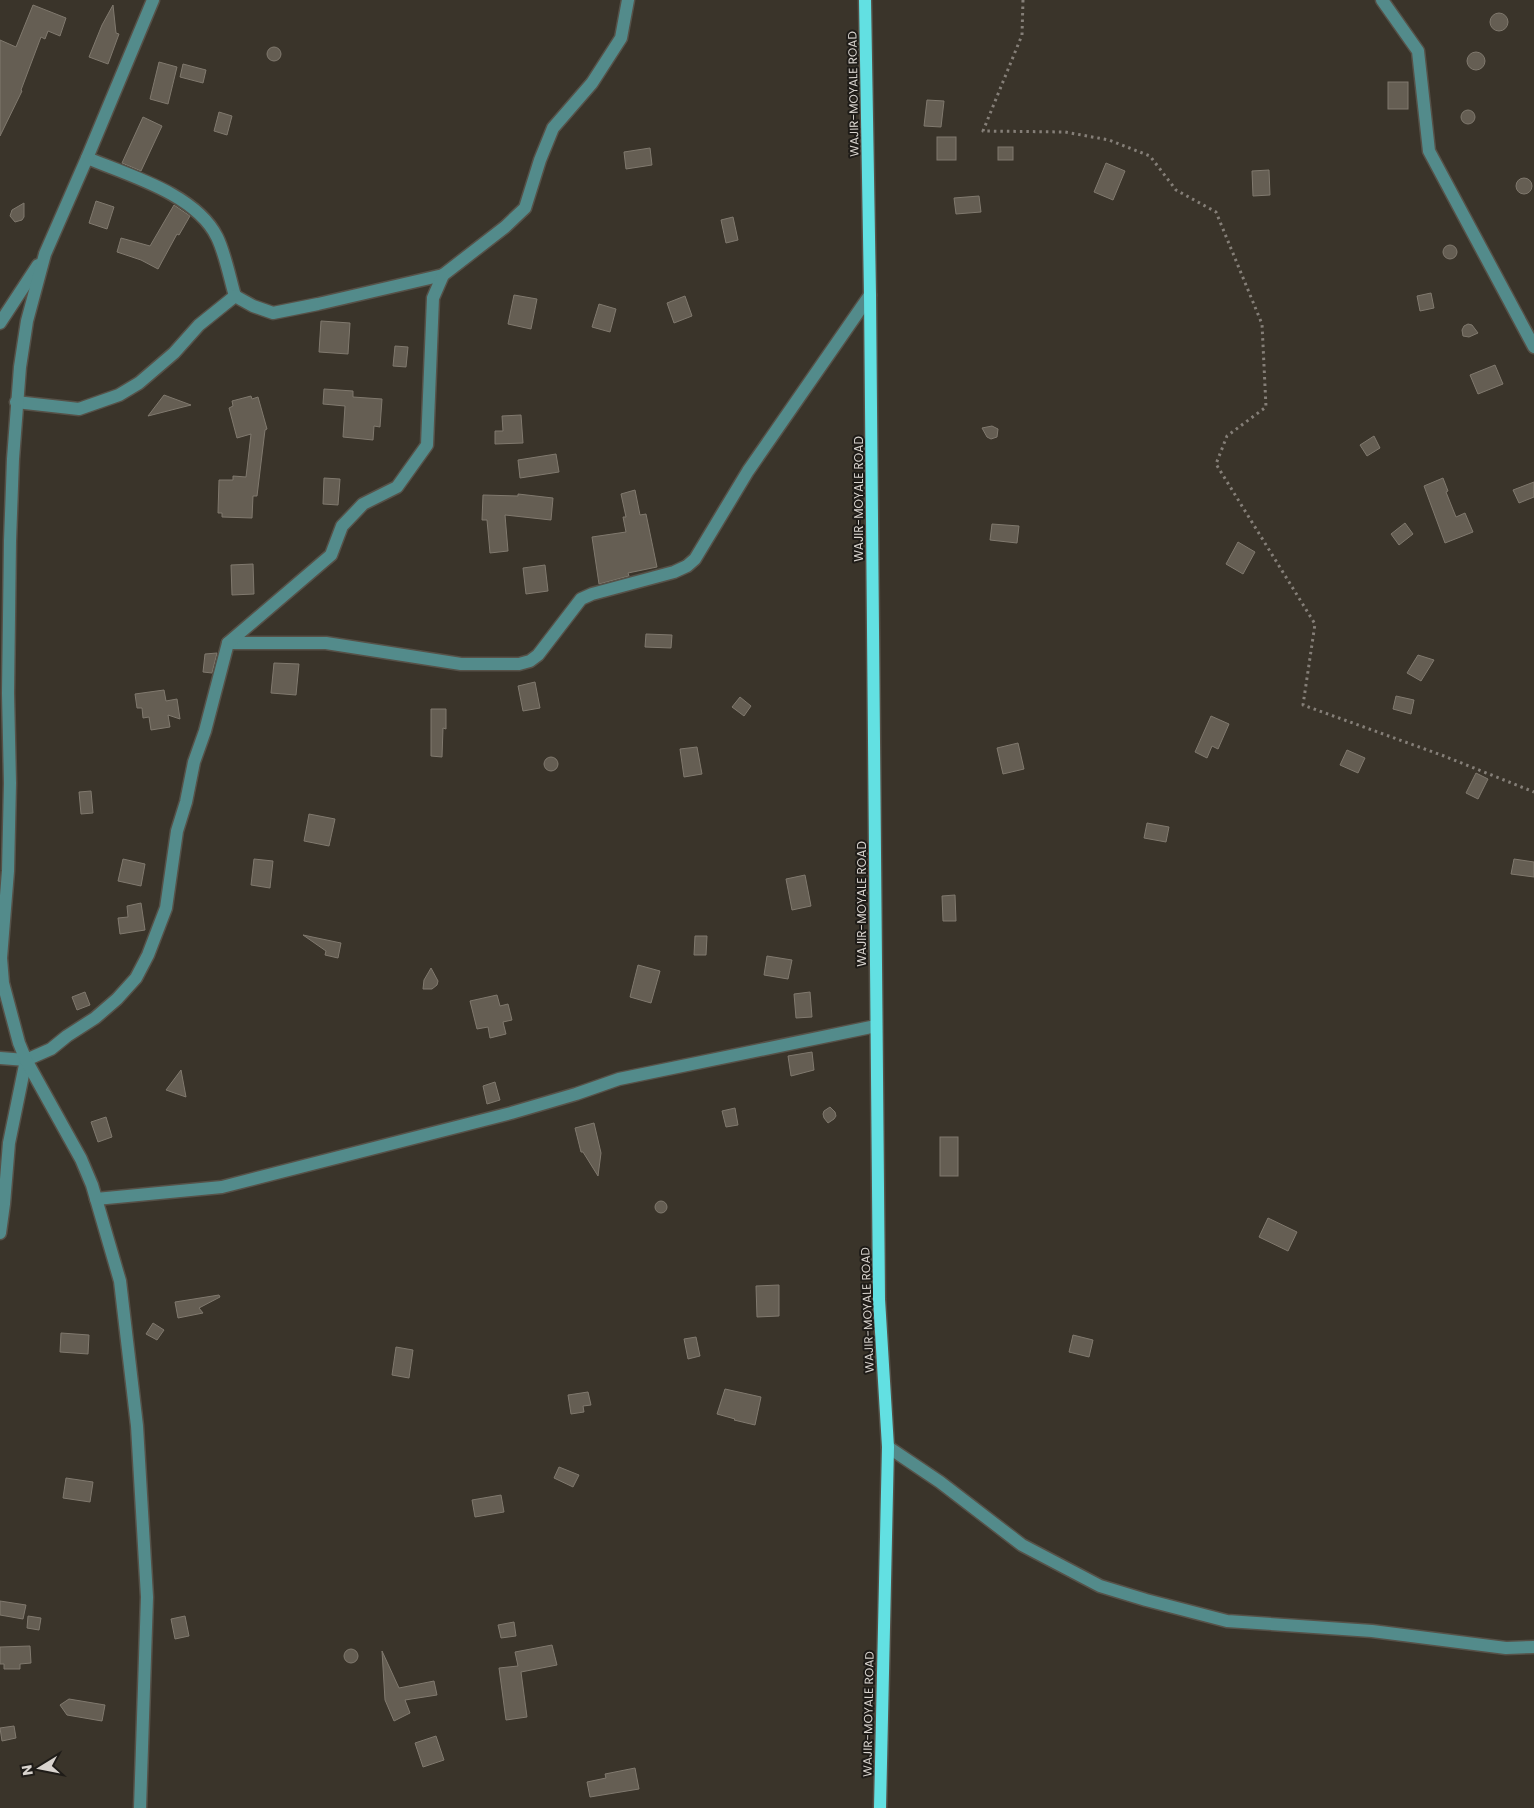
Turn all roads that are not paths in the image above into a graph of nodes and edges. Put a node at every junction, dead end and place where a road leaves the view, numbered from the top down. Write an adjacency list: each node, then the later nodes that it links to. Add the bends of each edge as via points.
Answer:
1 (152, 0): 5 (street)
2 (628, 0): 7 (street, via 621,38 592,83 553,128 525,208)
3 (865, 0): 8 (main road, WAJIR-MOYALE ROAD)
4 (1382, 0): 11 (street, via 1418,51 1429,151)
5 (87, 158): 6 (street); 9 (street, via 159,188 205,219 217,237)
6 (45, 254): 10 (street); 12 (street, via 27,321)
7 (443, 275): 9 (street, via 273,313); 13 (street, via 433,298 427,445 397,487 363,504 342,526 331,555)
8 (870, 294): 13 (street, via 748,471 696,559 674,572 581,599 538,656 530,661 519,664 461,664 326,643); 14 (main road, WAJIR-MOYALE ROAD)
9 (235, 296): 12 (street, via 199,325 140,383 118,395 79,409)
10 (0, 323)
11 (1534, 346)
12 (16, 402): 16 (street, via 9,551 8,871 1,958 3,984 18,1043)
13 (228, 644): 16 (street, via 177,831 166,908 148,955 136,978 95,1018 51,1049)
14 (876, 1026): 17 (street, via 619,1079 511,1113 222,1187); 19 (main road, WAJIR-MOYALE ROAD, via 879,1299)
15 (0, 1058): 16 (street)
16 (26, 1060): 17 (street, via 81,1159); 18 (street, via 9,1144)
17 (96, 1199): 21 (street, via 120,1281 137,1426 147,1597)
18 (0, 1233)
19 (888, 1447): 20 (street, via 1022,1545 1109,1589 1226,1621 1372,1631 1506,1648); 22 (main road, WAJIR-MOYALE ROAD)
20 (1534, 1647)
21 (140, 1808)
22 (880, 1808)

